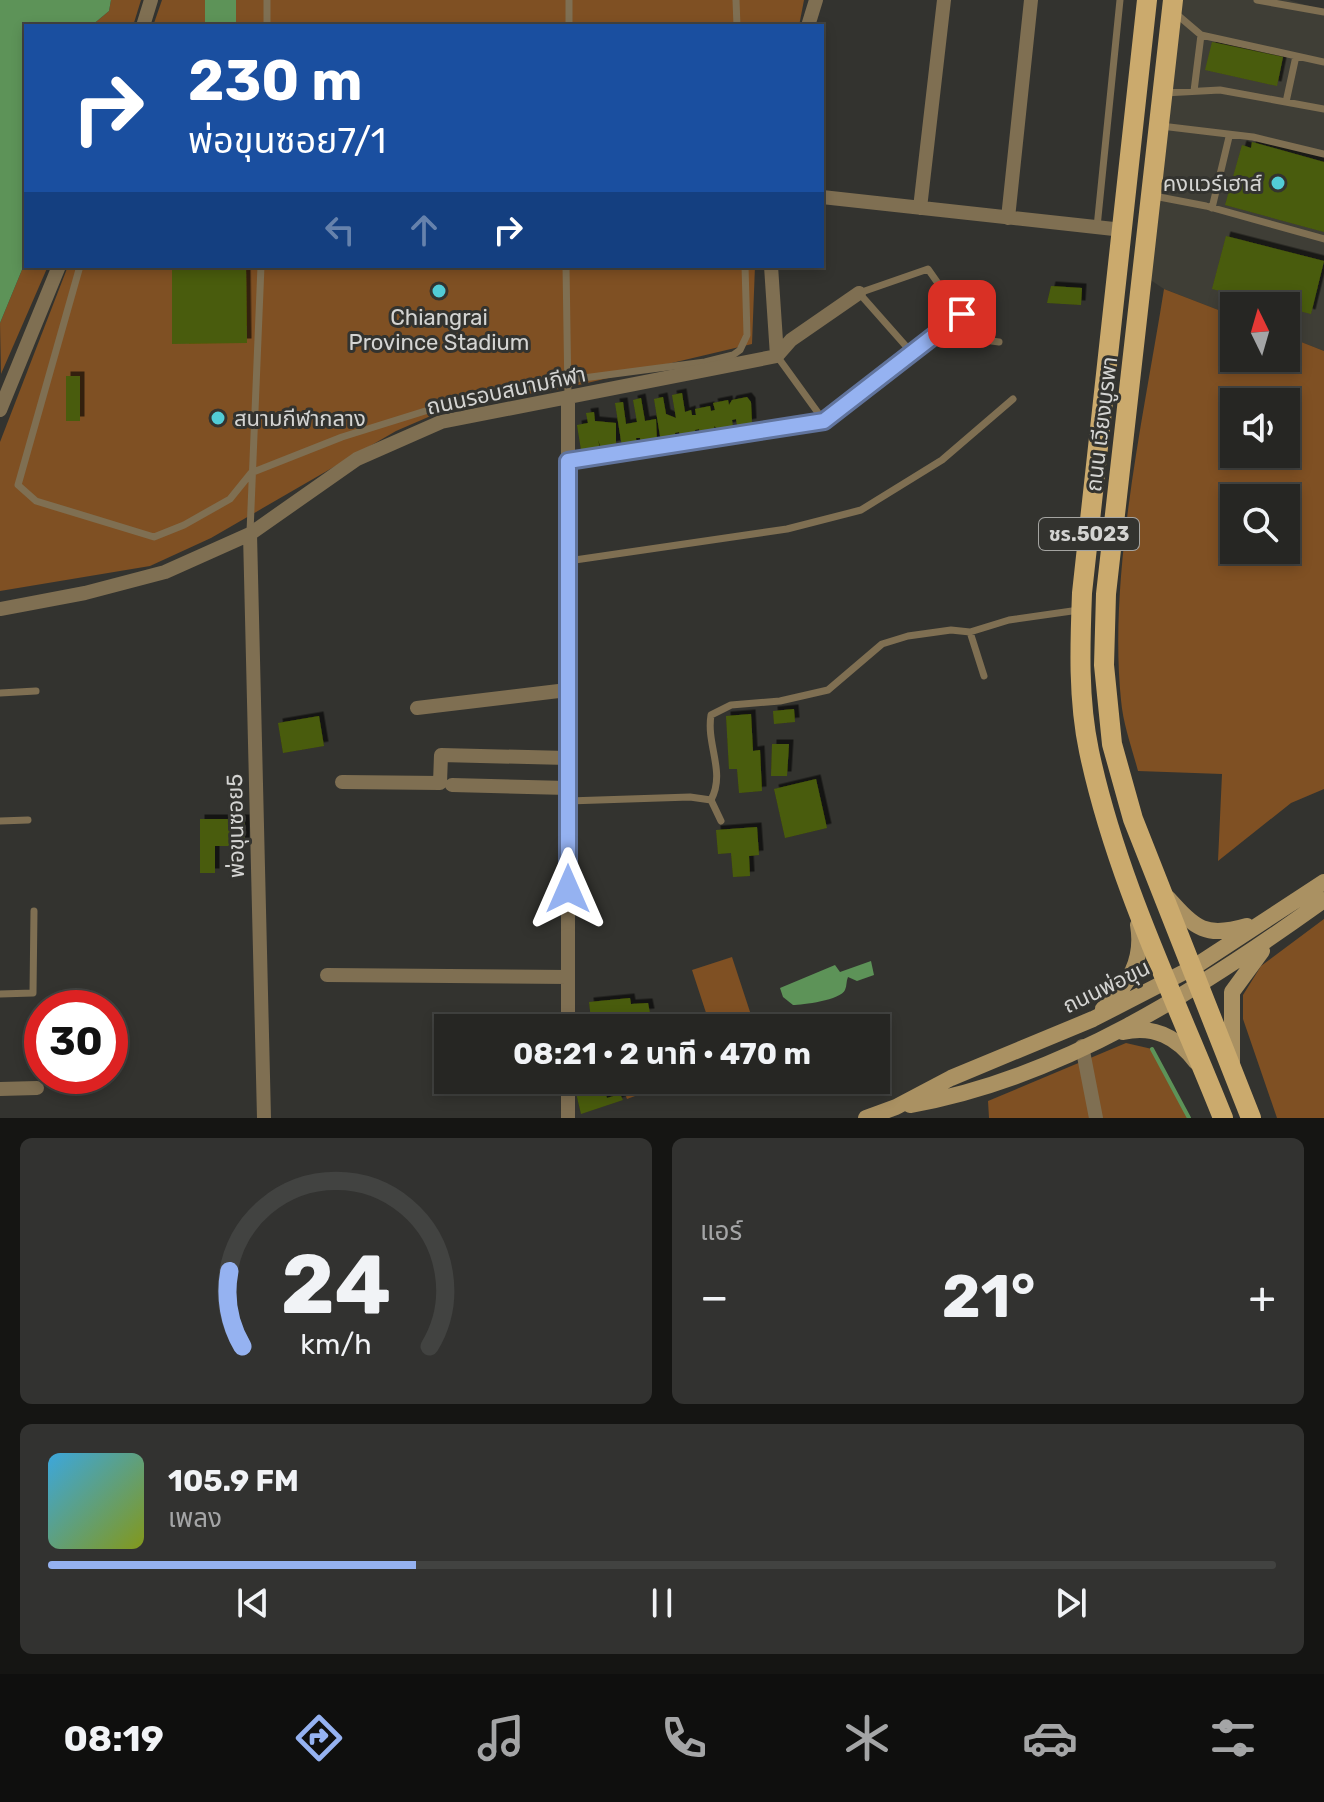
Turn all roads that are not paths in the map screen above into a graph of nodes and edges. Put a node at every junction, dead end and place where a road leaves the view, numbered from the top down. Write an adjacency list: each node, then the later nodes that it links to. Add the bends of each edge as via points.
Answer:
1 (151, 0): 13 (street)
2 (267, 0): 14 (lane)
3 (569, 0): 15 (lane)
4 (736, 0): 16 (lane)
5 (816, 0): 17 (street)
6 (944, 0): 32 (street)
7 (1031, 0): 34 (street)
8 (1120, 0): 35 (lane)
9 (1147, 0): 28 (main road, ถนน เวียงบูรพา / ชร.5023)
10 (1257, 0): 12 (lane)
11 (1172, 5): 18 (lane); 22 (main road, ถนน เวียงบูรพา / ชร.5023)
12 (1324, 12)
13 (144, 24)
14 (267, 24)
15 (569, 24)
16 (737, 24)
17 (809, 24)
18 (1201, 35): 19 (lane); 21 (lane)
19 (1296, 56): 20 (lane); 23 (lane)
20 (1324, 62)
21 (1194, 91): 22 (lane); 23 (lane, via 1220,90)
22 (1163, 93): 25 (main road, ถนน เวียงบูรพา / ชร.5023)
23 (1286, 102): 24 (lane)
24 (1324, 109)
25 (1160, 126): 26 (lane); 29 (main road, ถนน เวียงบูรพา / ชร.5023)
26 (1229, 137): 27 (lane, via 1253,137); 33 (lane)
27 (1324, 154)
28 (1131, 161): 29 (main road); 36 (main road, ถนน เวียงบูรพา / ชร.5023)
29 (1156, 163): 30 (main road, ถนน เวียงบูรพา / ชร.5023)
30 (1152, 195): 33 (lane); 75 (main road, ถนน เวียงบูรพา / ชร.5023, via 1106,594 1104,665 1112,744)
31 (824, 197): 32 (street)
32 (920, 208): 34 (street)
33 (1212, 208): 37 (lane)
34 (1008, 218): 35 (street)
35 (1097, 227): 36 (street)
36 (1123, 230): 59 (main road, ถนน เวียงบูรพา / ชร.5023)
37 (1324, 239)
38 (58, 268): 52 (street)
39 (79, 268): 55 (lane, via 18,485 24,494 154,537 230,499)
40 (261, 268): 55 (lane)
41 (566, 268): 49 (lane)
42 (745, 268): 49 (lane, via 747,335 733,355)
43 (771, 268): 48 (street)
44 (859, 293): 45 (lane, via 928,269); 47 (lane); 48 (street, via 791,340)
45 (962, 314): 46 (lane, via 977,339); 47 (lane)
46 (999, 342)
47 (912, 353): 53 (lane)
48 (777, 356): 50 (street, ถนนรอบสนามกีฬา); 53 (lane)
49 (568, 380): 50 (lane); 55 (lane, via 454,402)
50 (568, 399): 54 (street); 56 (street, ถนนรอบสนามกีฬา, via 441,422 357,459)
51 (1013, 399): 57 (lane, via 942,460 861,510 787,529)
52 (0, 410)
53 (824, 421): 54 (lane)
54 (568, 461): 57 (street)
55 (251, 473): 56 (lane)
56 (250, 534): 58 (street, ถนนรอบสนามกีฬา, via 165,572); 96 (street, พ่อขุนซอย5)
57 (568, 561): 62 (street)
58 (0, 609)
59 (1081, 609): 60 (lane); 77 (main road, ถนน เวียงบูรพา / ชร.5023, via 1080,666 1089,749 1111,839)
60 (970, 632): 61 (lane); 70 (lane, via 951,630 882,644 828,690 731,705 711,715 708,733 718,786)
61 (984, 676)
62 (567, 690): 65 (street); 66 (street)
63 (36, 691): 64 (lane)
64 (0, 693)
65 (417, 708)
66 (567, 758): 67 (street, via 441,755 440,783); 69 (street)
67 (342, 782)
68 (452, 785): 69 (street)
69 (568, 794): 70 (lane); 82 (street)
70 (711, 800): 73 (lane)
71 (28, 820): 72 (lane)
72 (0, 821)
73 (721, 821)
74 (1324, 882): 79 (main road, ถนนพ่อขุน)
75 (1159, 888): 79 (main road, via 1196,927 1213,933); 83 (main road, ถนน เวียงบูรพา / ชร.5023)
76 (1324, 900): 80 (main road, ถนนพ่อขุน)
77 (1135, 902): 84 (main road, ถนน เวียงบูรพา / ชร.5023); 87 (main road, via 1142,943 1137,964)
78 (34, 911): 85 (lane, via 33,993)
79 (1265, 920): 83 (main road, ถนนพ่อขุน)
80 (1273, 937): 83 (main road, ถนนพ่อขุน); 90 (main road, via 1232,992)
81 (327, 975): 82 (street)
82 (568, 977): 86 (street)
83 (1197, 977): 84 (main road, ถนนพ่อขุน); 90 (main road, ถนน เวียงบูรพา / ชร.5023)
84 (1171, 990): 87 (main road, ถนนพ่อขุน); 88 (main road, ถนนพ่อขุน); 91 (main road, ถนน เวียงบูรพา / ชร.5023)
85 (0, 994)
86 (568, 1014)
87 (1093, 1019): 95 (main road, ถนนพ่อขุน, via 951,1078)
88 (1105, 1036): 89 (main road, ถนนพ่อขุน); 91 (main road, via 1133,1030 1171,1037)
89 (1082, 1046): 95 (main road, ถนนพ่อขุน, via 955,1097); 99 (street)
90 (1232, 1067): 101 (main road, ถนน เวียงบูรพา / ชร.5023)
91 (1206, 1076): 100 (main road, ถนน เวียงบูรพา / ชร.5023)
92 (24, 1088): 93 (street)
93 (0, 1089)
94 (568, 1094): 97 (street)
95 (896, 1107): 98 (main road, ถนนพ่อขุน)
96 (264, 1118)
97 (568, 1118)
98 (866, 1118)
99 (1096, 1118)
100 (1223, 1118)
101 (1251, 1118)

